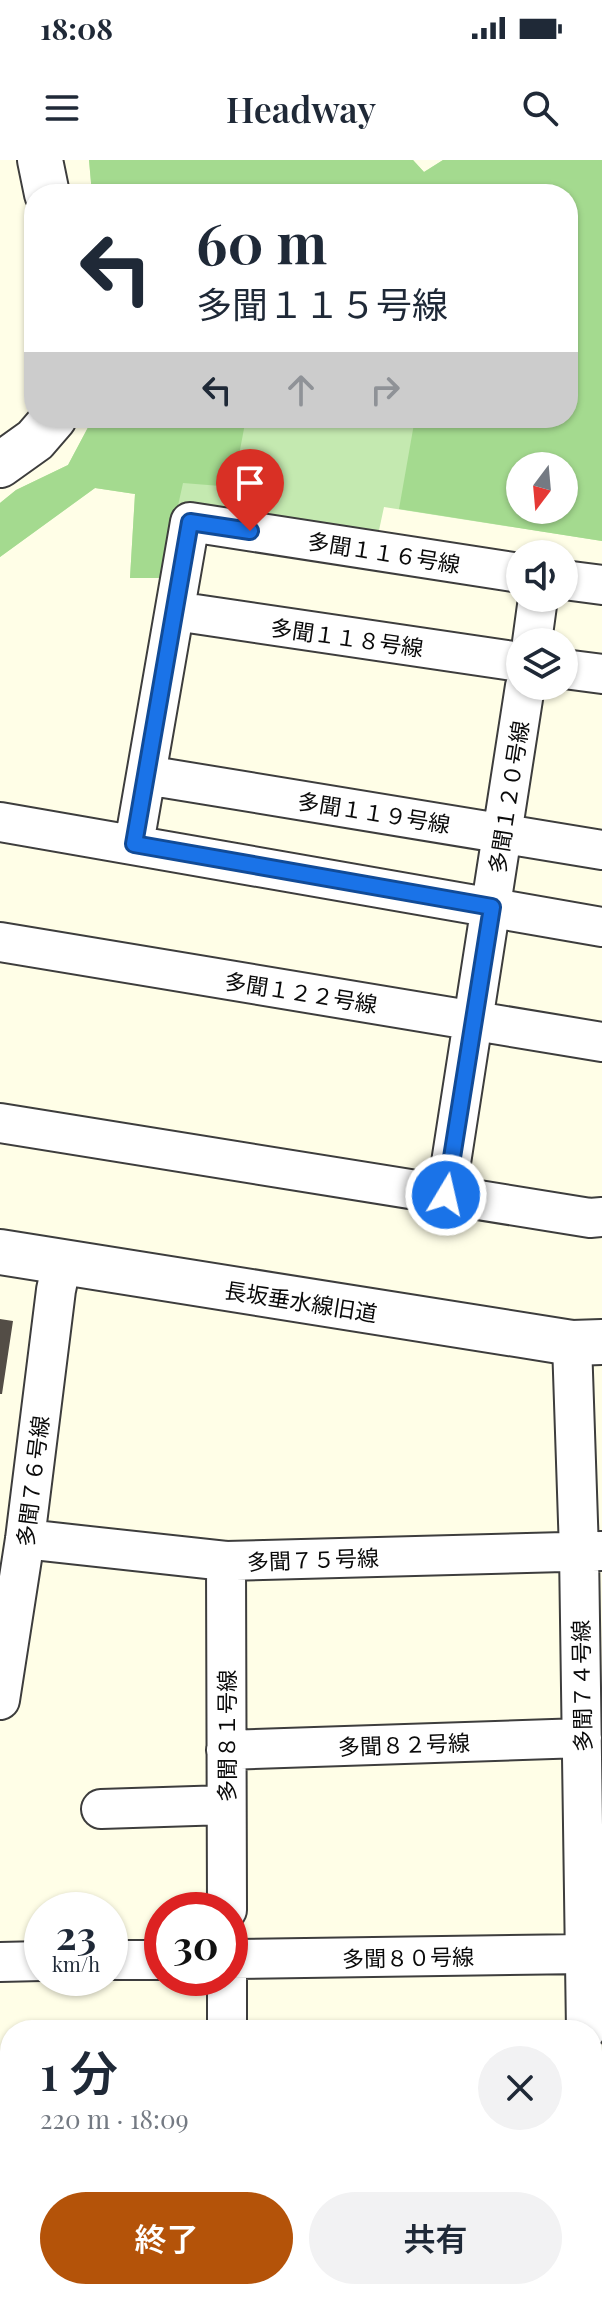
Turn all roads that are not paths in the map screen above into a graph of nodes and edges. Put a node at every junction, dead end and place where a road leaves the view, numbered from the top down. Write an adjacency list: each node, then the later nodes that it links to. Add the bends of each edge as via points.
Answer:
1 (40, 160): 2 (street)
2 (45, 184)
3 (45, 428): 4 (street)
4 (0, 465)
5 (506, 571): 8 (street, 多聞１１６号線, via 190,522)
6 (578, 582): 7 (street)
7 (602, 585)
8 (175, 611): 9 (street, 多聞１１８号線); 13 (street, 多聞１１６号線)
9 (506, 660)
10 (578, 671): 11 (street)
11 (602, 674)
12 (523, 700): 15 (street, 多聞１２０号線)
13 (146, 775): 15 (street, 多聞１１９号線); 16 (street, 多聞１１６号線)
14 (0, 822): 16 (street)
15 (503, 834): 17 (street, 多聞１１９号線); 18 (street, 多聞１２０号線)
16 (134, 844): 18 (street)
17 (602, 850)
18 (492, 907): 19 (street); 21 (street, 多聞１２０号線)
19 (602, 927)
20 (0, 942): 21 (street, 多聞１２２号線)
21 (474, 1020): 22 (street, 多聞１２２号線); 24 (street, 多聞１２０号線)
22 (602, 1042)
23 (0, 1123): 24 (street)
24 (446, 1195): 25 (street)
25 (602, 1217)
26 (0, 1252): 27 (street, 長坂垂水線旧道)
27 (59, 1276): 28 (street, 長坂垂水線旧道); 29 (street, 長坂垂水線旧道); 30 (street, 多聞７６号線)
28 (0, 1281)
29 (587, 1357): 31 (street, 多聞７４号線)
30 (25, 1539): 32 (street, 多聞７５号線); 33 (street, 多聞７６号線)
31 (590, 1551): 32 (street, 多聞７５号線); 34 (street, 多聞７４号線)
32 (226, 1561): 35 (street, 多聞８１号線)
33 (0, 1700)
34 (582, 1738): 35 (street, 多聞８２号線); 39 (street, 多聞７４号線)
35 (226, 1750): 36 (street, 多聞８１号線)
36 (226, 1805): 37 (street); 38 (street, 多聞８１号線)
37 (101, 1809)
38 (227, 1892)
39 (585, 1954): 40 (street, 多聞８０号線); 45 (street, 多聞７４号線)
40 (248, 1959)
41 (24, 1961): 42 (street)
42 (0, 1962)
43 (227, 1996): 44 (street)
44 (227, 2020)
45 (586, 2020)

